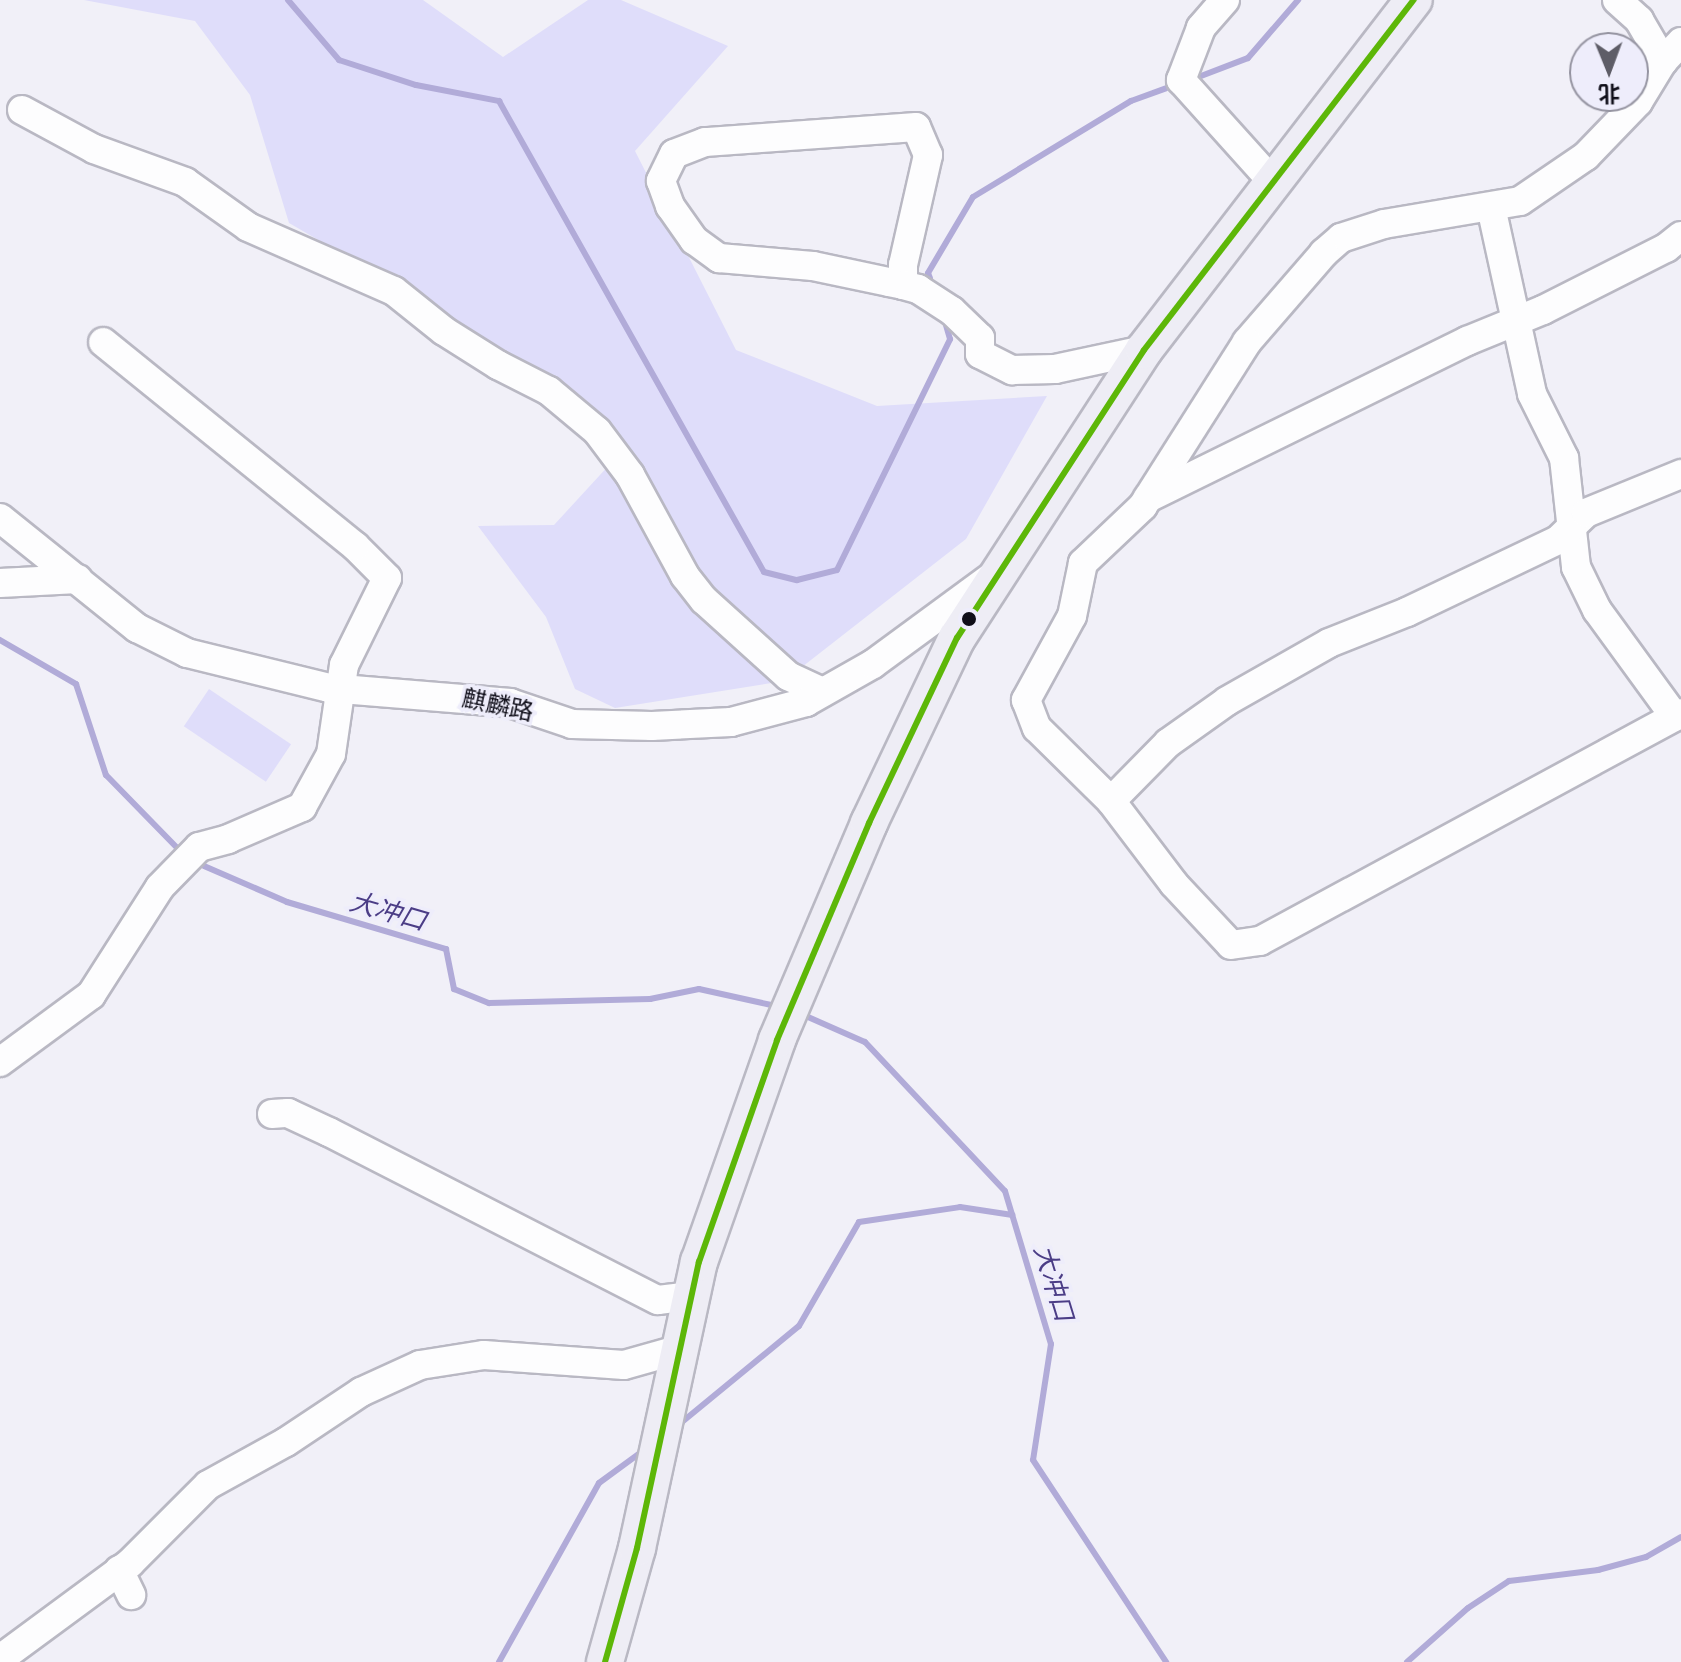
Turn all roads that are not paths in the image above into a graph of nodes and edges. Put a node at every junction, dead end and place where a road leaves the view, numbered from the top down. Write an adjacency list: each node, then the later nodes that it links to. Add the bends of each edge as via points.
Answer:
1 (1225, 0): 6 (street, via 1201,28 1181,80)
2 (1414, 0): 6 (main road)
3 (1617, 0): 4 (street)
4 (1672, 52): 7 (street, via 1638,102 1586,156 1520,201)
5 (22, 110): 21 (street, via 94,149 185,182 248,227 394,291 444,331 549,391 597,431 622,464 704,600 788,676)
6 (1273, 182): 12 (main road)
7 (1491, 207): 10 (street); 14 (street, via 1384,224 1341,238 1247,342)
8 (1681, 236): 10 (street, via 1653,255)
9 (903, 285): 9 (street, via 813,266 719,258 694,240 670,206 661,181 674,154 705,142 916,127 928,155); 12 (street, via 952,311 980,338 980,354 1012,370 1055,369)
10 (1517, 320): 14 (street); 16 (street, via 1532,394 1564,458)
11 (103, 342): 20 (street, via 355,546 387,578 344,665)
12 (1144, 350): 17 (main road)
13 (1681, 474): 16 (street, via 1586,513)
14 (1148, 498): 23 (street, via 1083,563 1072,616 1026,700 1037,728)
15 (0, 518): 18 (street, 麒麟路)
16 (1571, 528): 22 (street, via 1576,567 1597,610); 23 (street, via 1505,569 1329,643 1227,701 1168,743)
17 (1001, 571): 21 (street, 麒麟路, via 873,664); 26 (main road, via 957,638 862,838 777,1040 699,1262)
18 (78, 579): 19 (street); 20 (street, 麒麟路, via 137,628 187,653)
19 (0, 583)
20 (340, 689): 21 (street, 麒麟路, via 510,703 572,724 652,726 731,722 806,702); 24 (street, via 331,754 302,807 199,847 160,887 91,995)
21 (823, 692)
22 (1678, 715): 23 (street, via 1260,941 1231,945 1174,884)
23 (1111, 801)
24 (0, 1062)
25 (272, 1114): 26 (street, via 288,1113 329,1132 658,1300)
26 (692, 1296): 27 (main road)
27 (681, 1349): 28 (street, via 624,1365 484,1355 420,1365 361,1392 208,1485 125,1582); 29 (main road, via 637,1548)
28 (0, 1660)
29 (605, 1662)

